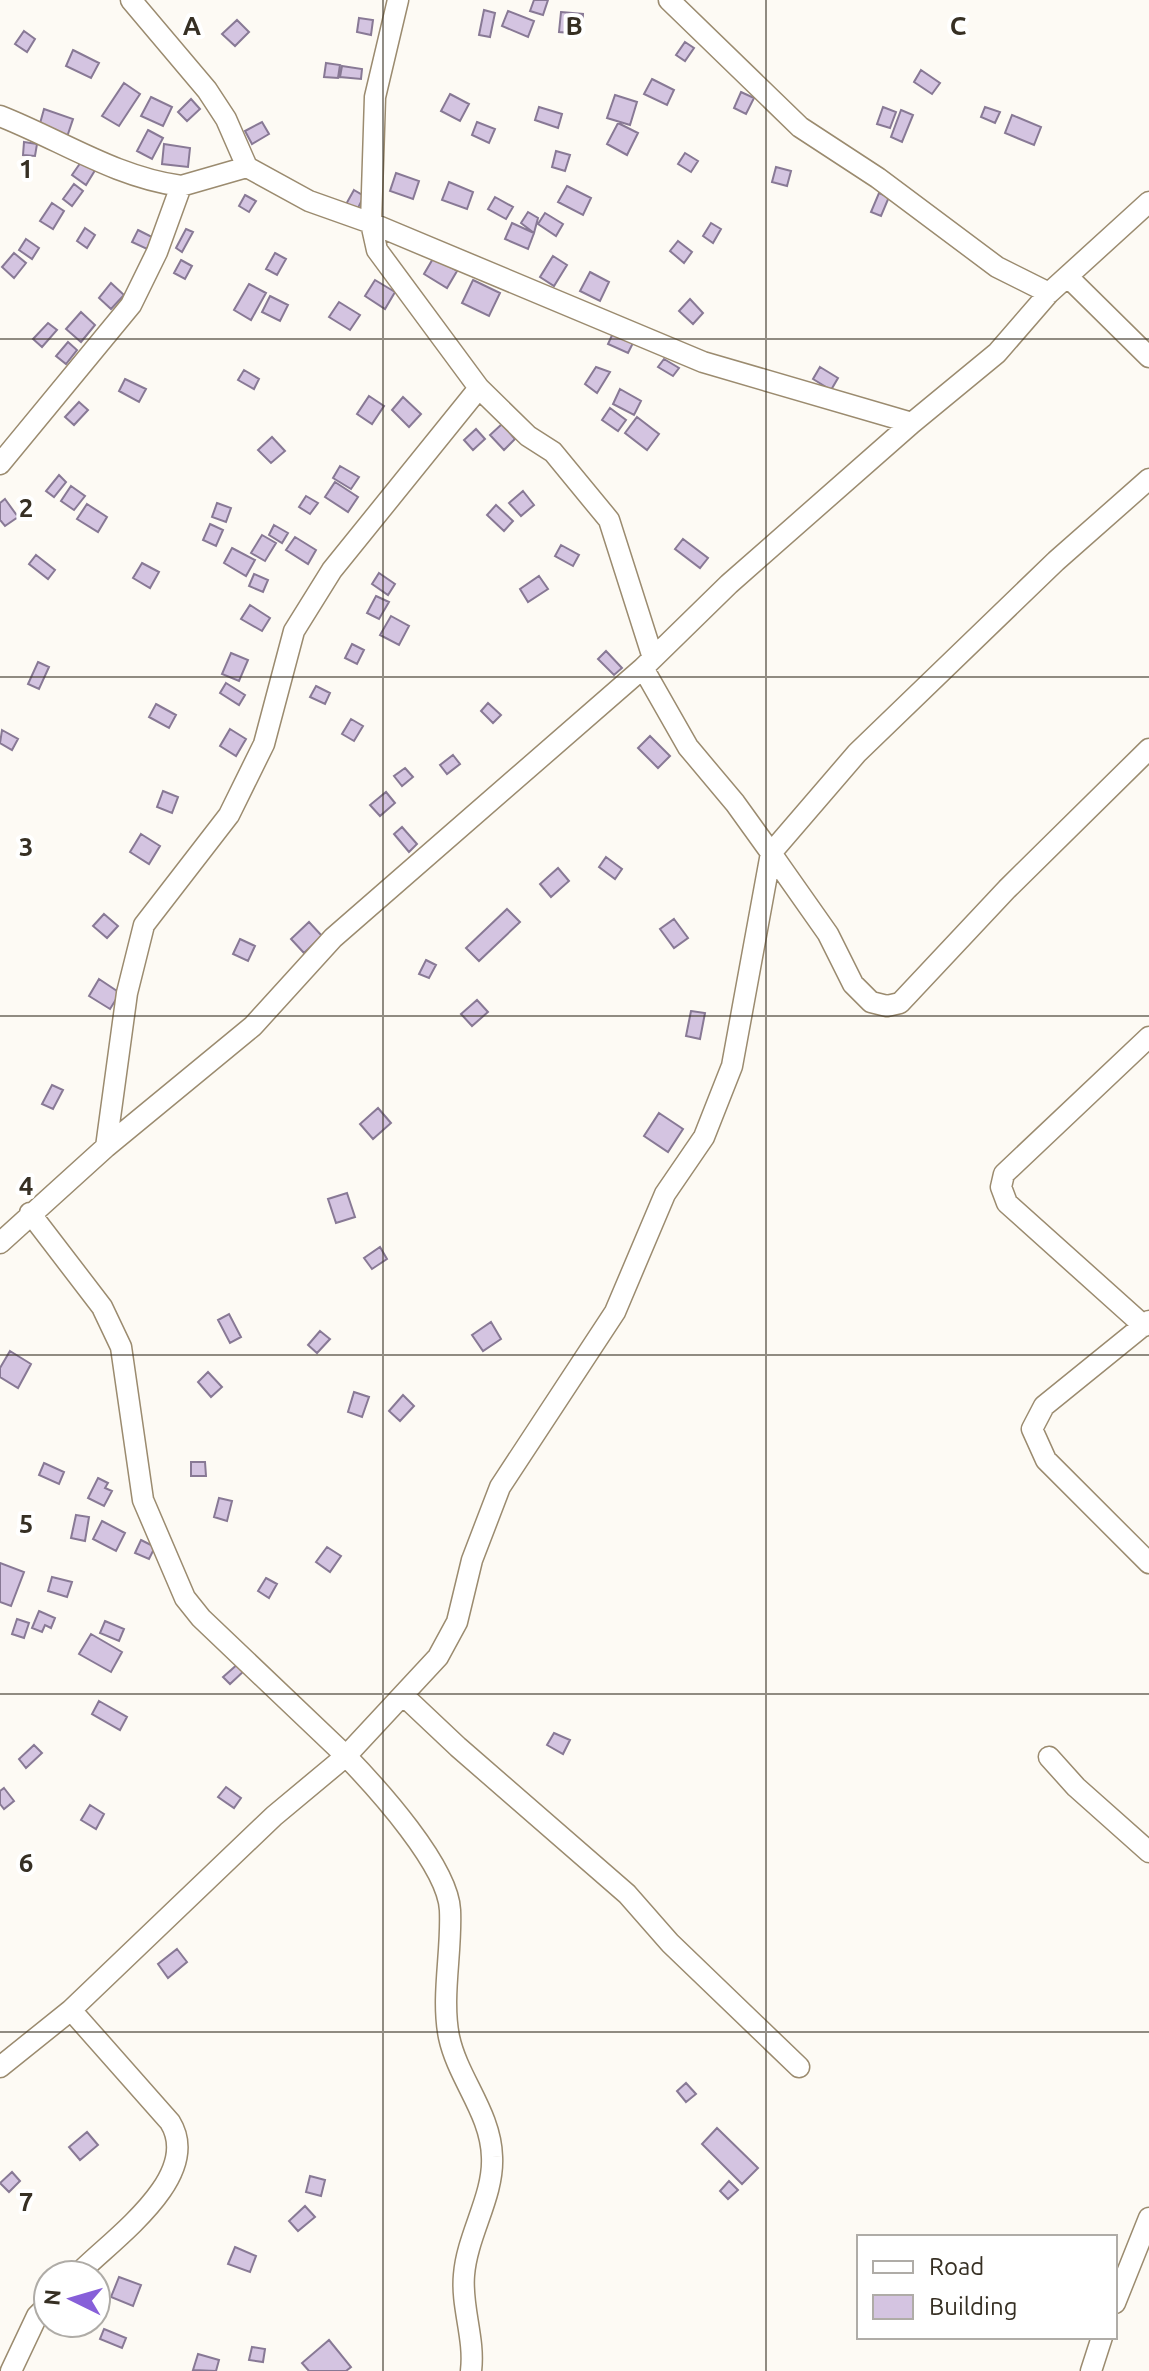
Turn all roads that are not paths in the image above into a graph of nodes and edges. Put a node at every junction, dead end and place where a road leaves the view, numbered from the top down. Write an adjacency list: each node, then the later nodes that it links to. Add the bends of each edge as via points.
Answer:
1 (131, 0): 5 (street, via 207,90)
2 (398, 0): 8 (street, via 375,97)
3 (669, 0): 10 (street, via 800,127 997,267)
4 (0, 116): 6 (street, via 112,168)
5 (247, 167): 6 (street); 8 (street, via 309,201)
6 (181, 186): 14 (street, via 131,305)
7 (1149, 202): 9 (street)
8 (371, 223): 12 (street, via 377,250); 13 (street, via 703,362)
9 (1069, 278): 10 (street); 11 (street)
10 (1049, 293): 13 (street, via 997,353)
11 (1149, 357)
12 (479, 388): 16 (street, via 528,436 553,452 609,520); 20 (street, via 332,570 294,631 264,744 229,815 144,925 127,993)
13 (912, 423): 16 (street)
14 (0, 464)
15 (1149, 479): 18 (street, via 857,753)
16 (648, 663): 18 (street, via 688,747); 20 (street, via 333,938 253,1026)
17 (1149, 749): 18 (street, via 900,1003 871,1002 853,984 828,934)
18 (771, 853): 25 (street, via 732,1066 704,1137 665,1194 615,1312 500,1487 472,1560 457,1622 438,1657)
19 (1149, 1037): 23 (street, via 1004,1174 1001,1187 1007,1203)
20 (106, 1147): 21 (street)
21 (30, 1213): 22 (street); 26 (street, via 102,1307 121,1347 143,1500 185,1598)
22 (0, 1243)
23 (1146, 1324): 24 (street, via 1044,1406 1032,1429 1046,1460)
24 (1149, 1563)
25 (405, 1697): 26 (street); 31 (street, via 627,1894 670,1943)
26 (346, 1756): 29 (street, via 274,1816); 38 (street, via 435,1866 450,1907 449,2036 475,2093 492,2157 464,2275)
27 (1049, 1757): 28 (street)
28 (1149, 1852)
29 (71, 2010): 30 (street); 33 (street, via 179,2137 169,2177 133,2224)
30 (0, 2067)
31 (799, 2067)
32 (1149, 2218): 34 (street)
33 (95, 2259)
34 (1117, 2298)
35 (32, 2327): 37 (street)
36 (1101, 2339): 39 (street)
37 (11, 2371)
38 (471, 2371)
39 (1091, 2371)

